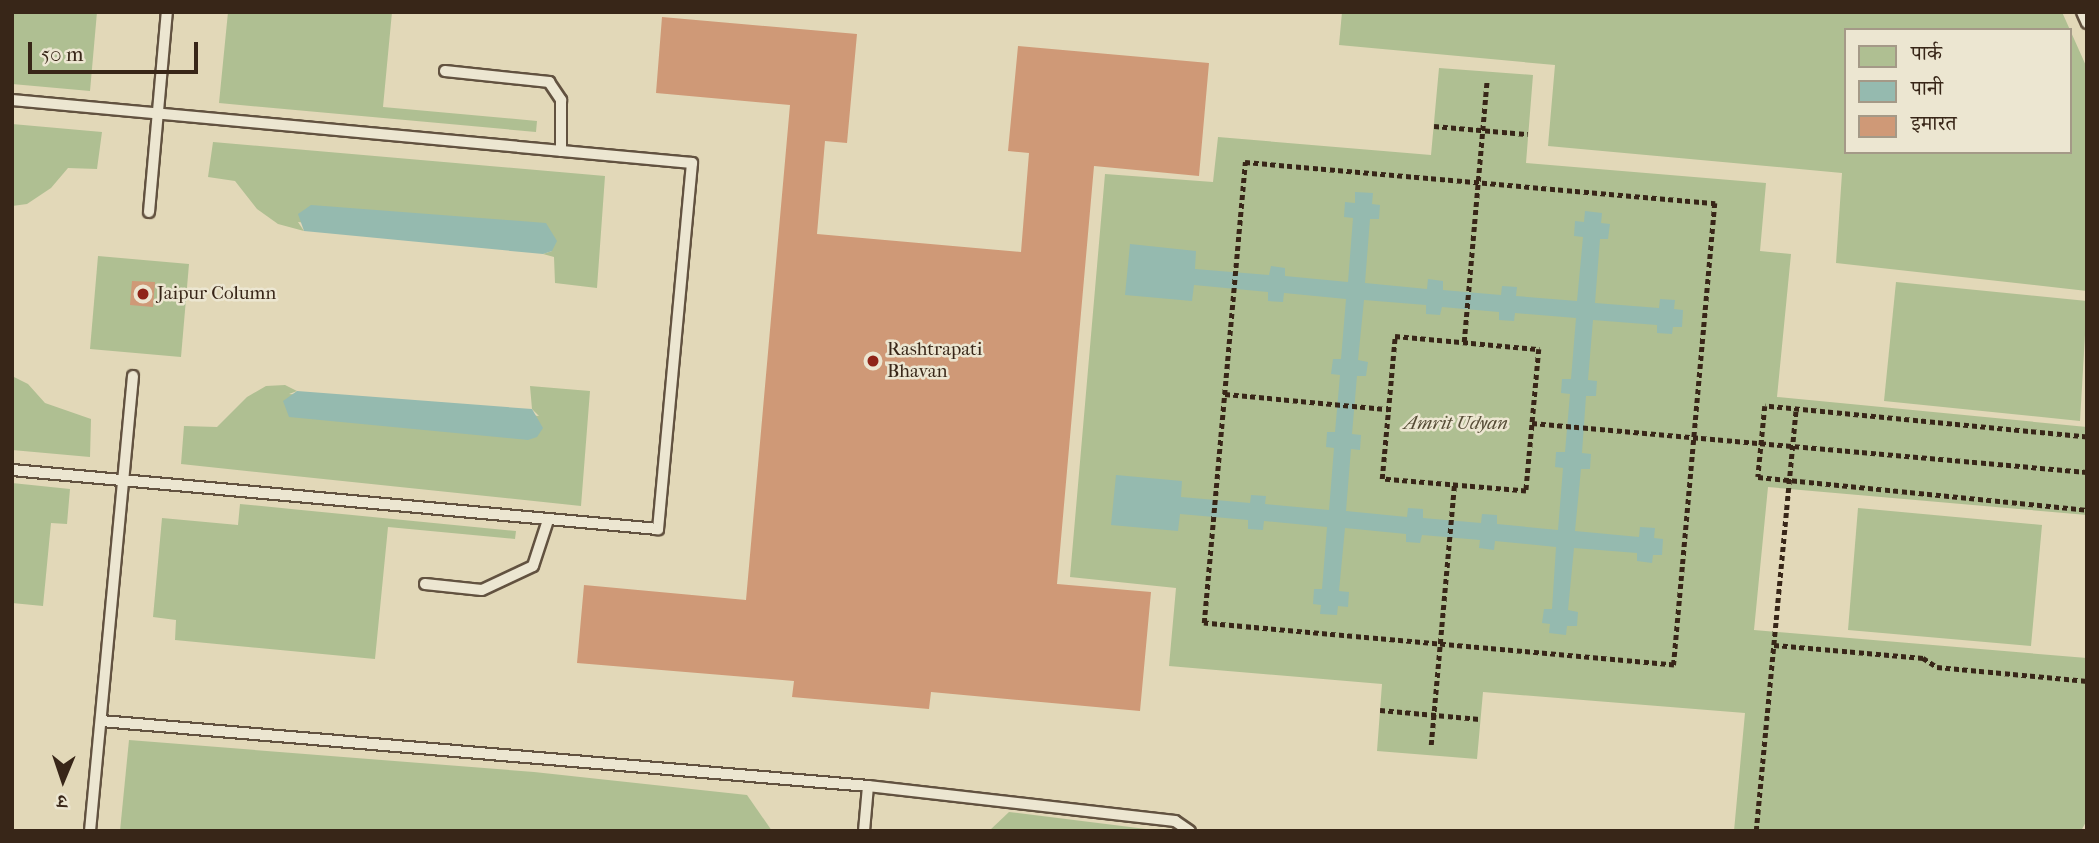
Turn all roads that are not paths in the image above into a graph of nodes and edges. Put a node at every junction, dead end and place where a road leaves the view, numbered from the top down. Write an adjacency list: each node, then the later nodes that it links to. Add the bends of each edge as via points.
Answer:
1 (167, 12): 6 (lane)
2 (2082, 12): 3 (lane)
3 (2087, 23)
4 (445, 71): 7 (lane, via 549,82 561,100)
5 (12, 100): 6 (lane)
6 (158, 113): 7 (lane); 8 (lane)
7 (561, 151): 12 (lane, via 692,163 659,530)
8 (149, 212)
9 (133, 376): 11 (lane)
10 (12, 470): 11 (lane)
11 (123, 480): 12 (lane); 14 (lane)
12 (548, 520): 13 (lane, via 533,566 482,590)
13 (425, 584)
14 (100, 721): 15 (lane); 16 (lane)
15 (869, 786): 17 (lane); 18 (lane, via 1175,821)
16 (90, 831)
17 (864, 831)
18 (1190, 831)

